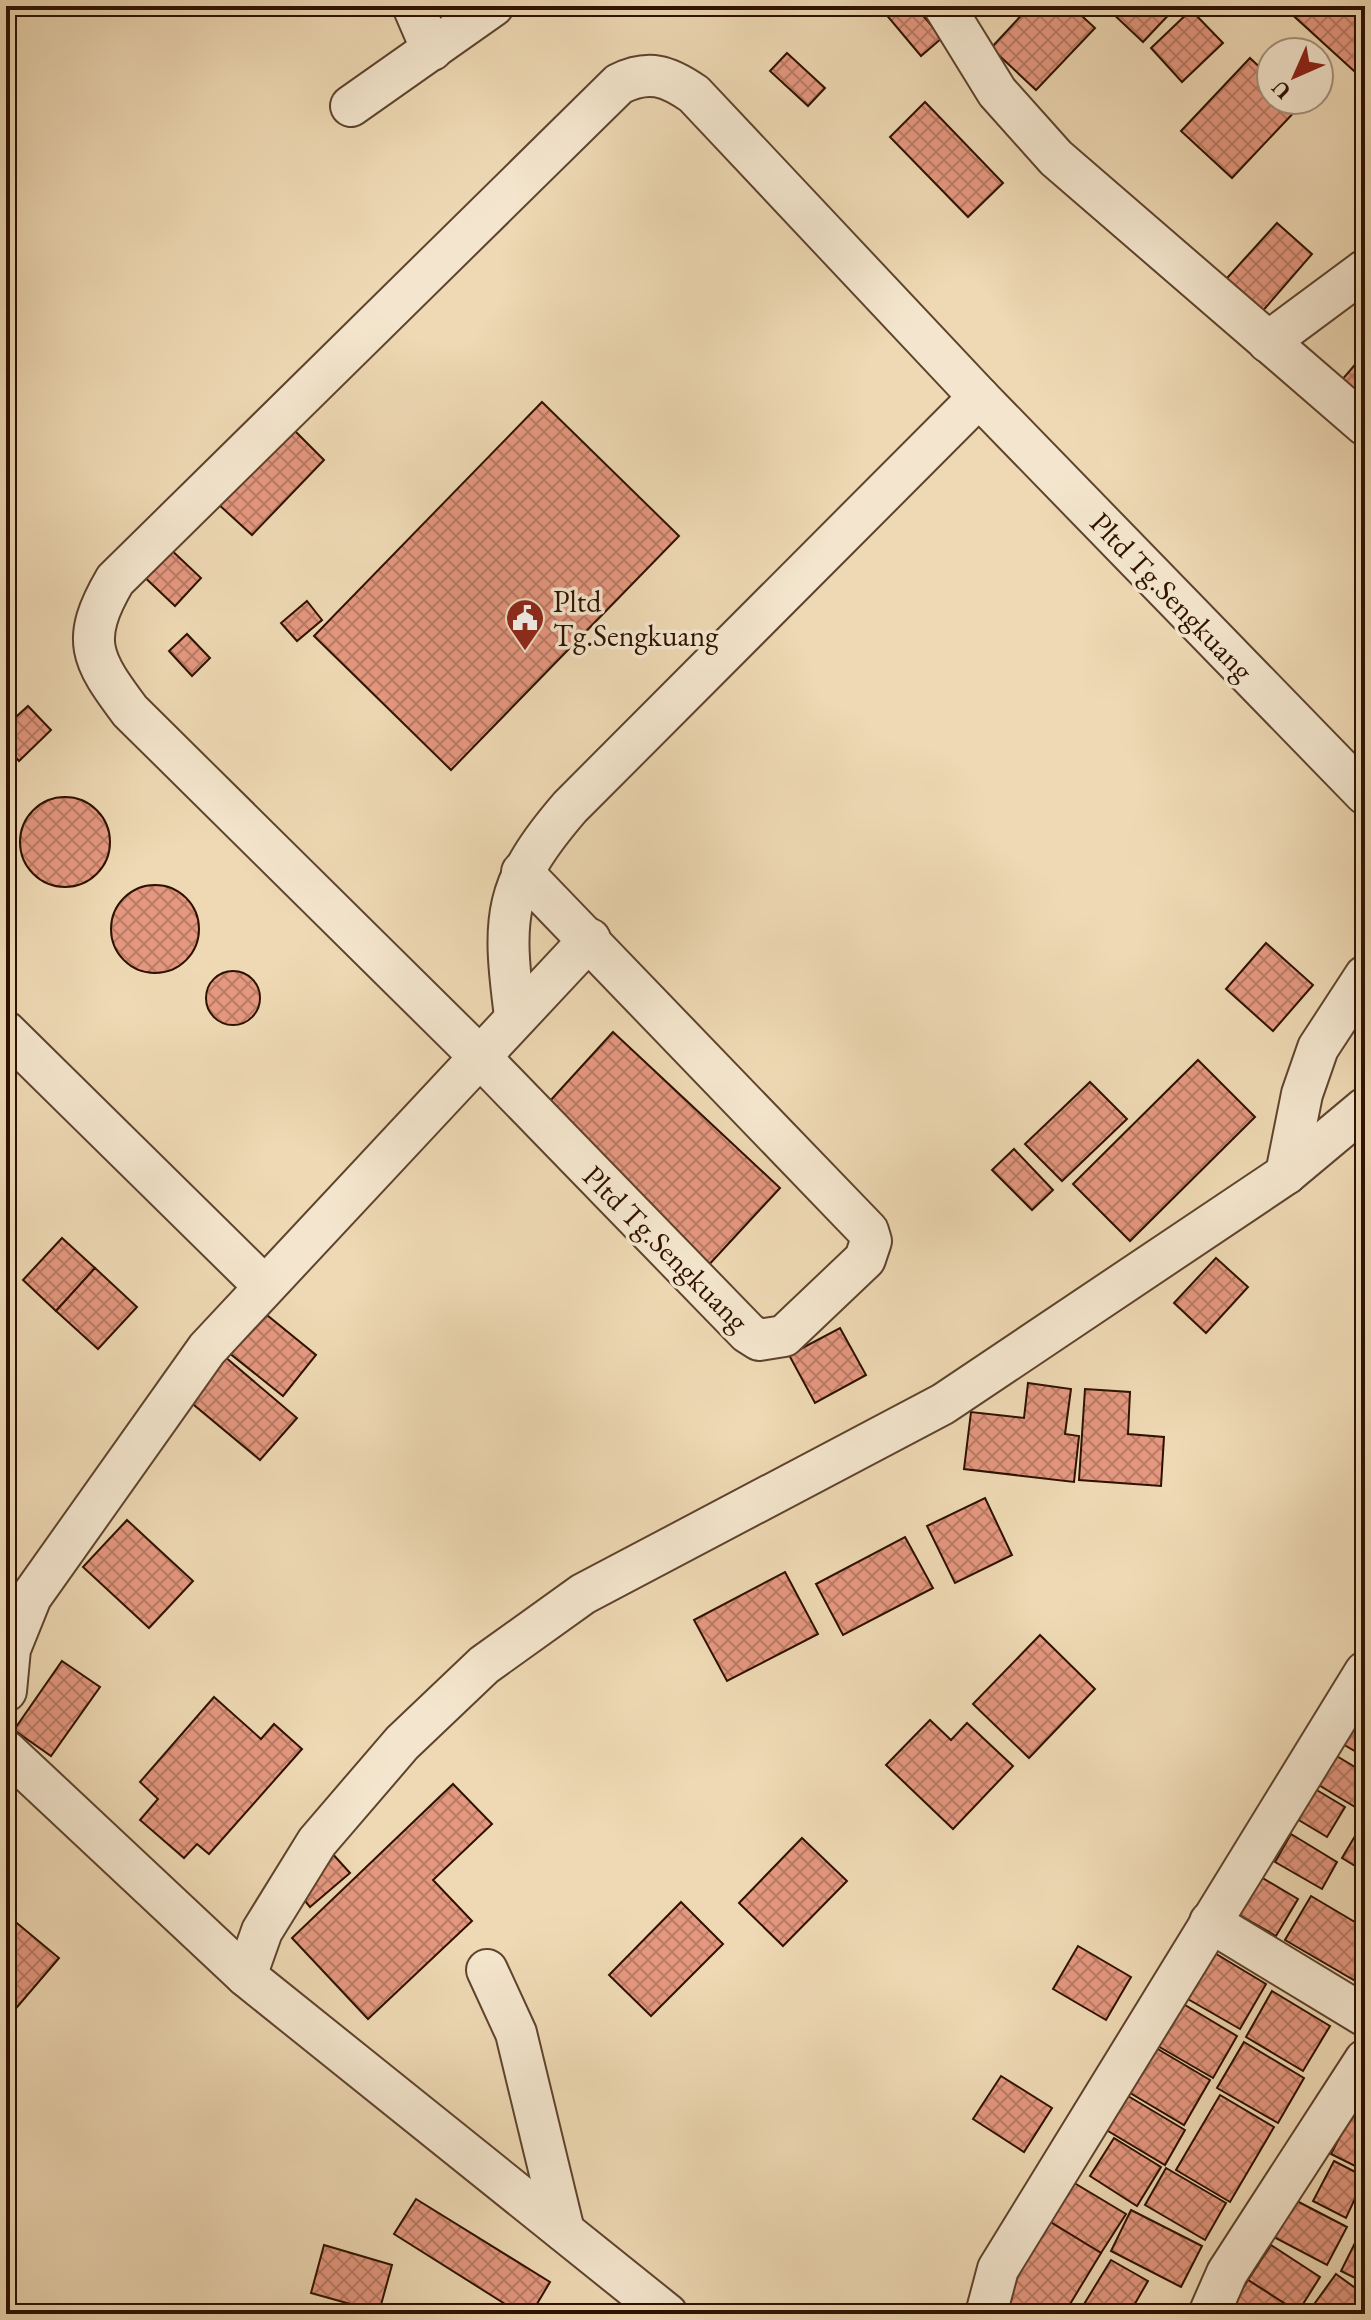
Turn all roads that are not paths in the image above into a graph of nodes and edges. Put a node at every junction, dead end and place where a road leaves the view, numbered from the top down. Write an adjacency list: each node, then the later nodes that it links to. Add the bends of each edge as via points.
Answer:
1 (413, 6): 4 (street)
2 (493, 6): 4 (street)
3 (944, 6): 7 (street, via 997,92 1056,158)
4 (432, 50): 5 (street)
5 (351, 106)
6 (1365, 270): 7 (street)
7 (1268, 342): 9 (street)
8 (979, 397): 10 (street, Pltd Tg.Sengkuang); 11 (street, via 570,807); 16 (street, Pltd Tg.Sengkuang, via 694,94 655,74 635,76 619,84 115,580 97,612 92,635 101,672 130,711)
9 (1365, 425)
10 (1365, 794)
11 (522, 872): 12 (street, Pltd Tg.Sengkuang); 14 (street, via 508,931)
12 (590, 939): 14 (street); 16 (street, Pltd Tg.Sengkuang, via 862,1222 871,1241 865,1259 784,1336 759,1340)
13 (1365, 976): 18 (street, via 1318,1048 1302,1094)
14 (515, 1016): 16 (street)
15 (6, 1032): 19 (street)
16 (478, 1055): 19 (street)
17 (1365, 1108): 18 (street)
18 (1286, 1174): 25 (street, via 943,1404 583,1594 484,1665 402,1743 317,1842 262,1931)
19 (263, 1285): 21 (street, via 207,1349 31,1597 10,1649)
20 (1365, 1672): 23 (street)
21 (6, 1691)
22 (6, 1751): 25 (street)
23 (1210, 1922): 26 (street); 30 (street, via 998,2269)
24 (487, 1970): 28 (street, via 516,2033)
25 (246, 1976): 28 (street)
26 (1365, 2016)
27 (1365, 2060): 31 (street, via 1227,2273)
28 (564, 2231): 29 (street)
29 (667, 2314)
30 (986, 2314)
31 (1209, 2314)

